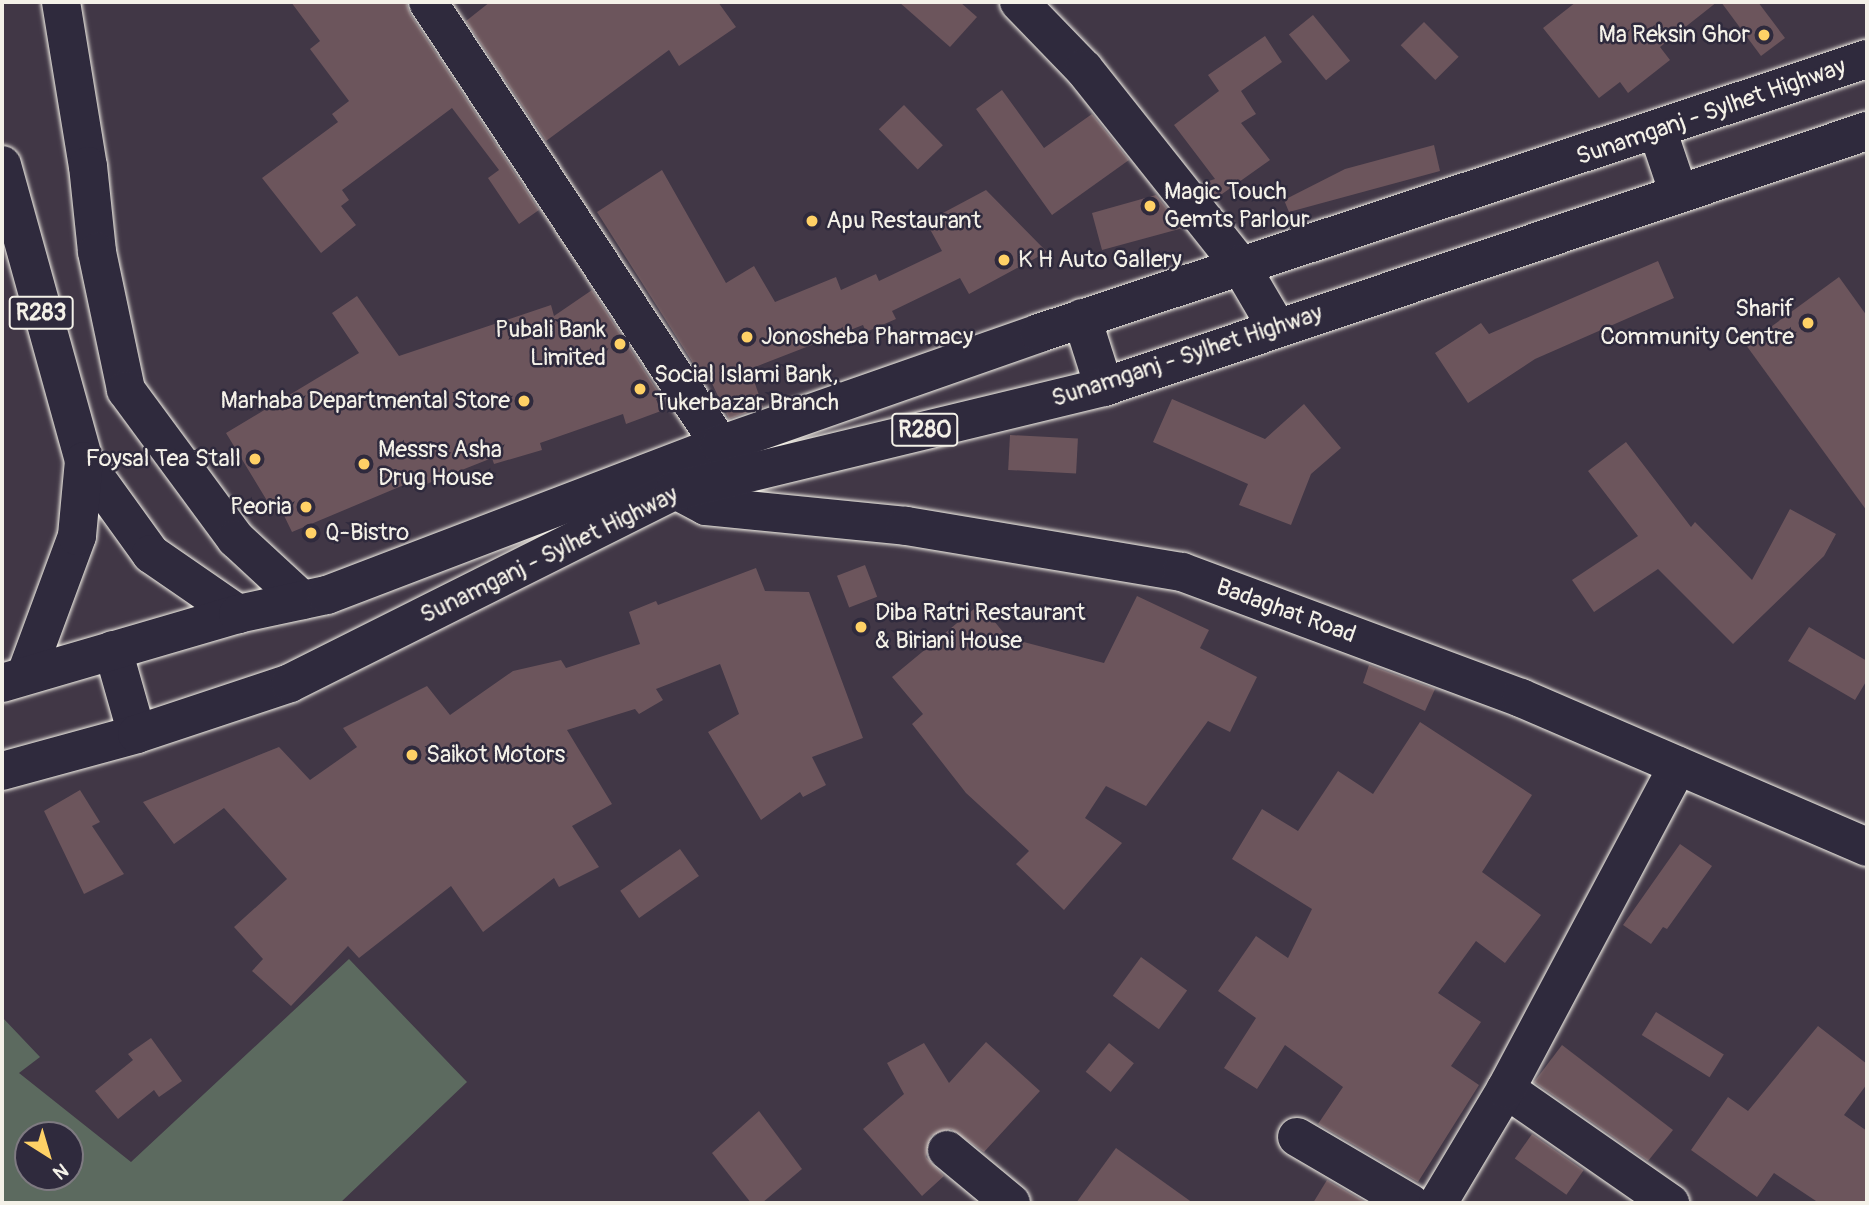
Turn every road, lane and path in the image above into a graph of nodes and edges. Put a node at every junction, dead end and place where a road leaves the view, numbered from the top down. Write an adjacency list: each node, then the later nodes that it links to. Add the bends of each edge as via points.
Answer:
1 (61, 2): 16 (main road, via 97,252 126,390 236,539)
2 (428, 2): 13 (main road)
3 (1019, 2): 9 (main road, via 1084,69)
4 (1867, 59): 6 (main road, Sunamganj - Sylhet Highway / R280)
5 (1867, 131): 8 (main road, Sunamganj - Sylhet Highway / R280)
6 (1658, 132): 8 (main road); 9 (main road, Sunamganj - Sylhet Highway / R280)
7 (2, 165): 14 (main road, R283)
8 (1679, 194): 11 (main road, Sunamganj - Sylhet Highway / R280)
9 (1240, 265): 10 (main road, Sunamganj - Sylhet Highway / R280); 11 (main road)
10 (1082, 318): 12 (main road); 13 (main road, Sunamganj - Sylhet Highway / R280)
11 (1277, 328): 12 (main road, Sunamganj - Sylhet Highway / R280)
12 (1104, 387): 15 (main road, Sunamganj - Sylhet Highway / R280)
13 (720, 445): 15 (main road, Sunamganj - Sylhet Highway / R280)
14 (84, 461): 17 (main road, via 151,554); 19 (main road, via 77,536)
15 (664, 481): 16 (main road, Sunamganj - Sylhet Highway / R280); 20 (main road, Sunamganj - Sylhet Highway / R280, via 290,683); 21 (main road, Badaghat Road, via 706,506 906,526 1182,572 1521,698)
16 (302, 600): 17 (main road, Sunamganj - Sylhet Highway / R280)
17 (238, 614): 18 (main road, Sunamganj - Sylhet Highway / R280)
18 (113, 650): 19 (main road, Sunamganj - Sylhet Highway / R280); 20 (main road)
19 (14, 679)
20 (137, 734): 22 (main road, Sunamganj - Sylhet Highway / R280)
21 (1678, 766): 23 (main road, Badaghat Road); 24 (main road)
22 (2, 771)
23 (1867, 848)
24 (1506, 1089): 29 (main road); 30 (main road)
25 (1297, 1136): 28 (main road)
26 (947, 1150): 27 (main road)
27 (1011, 1203)
28 (1410, 1203)
29 (1438, 1203)
30 (1671, 1203)

